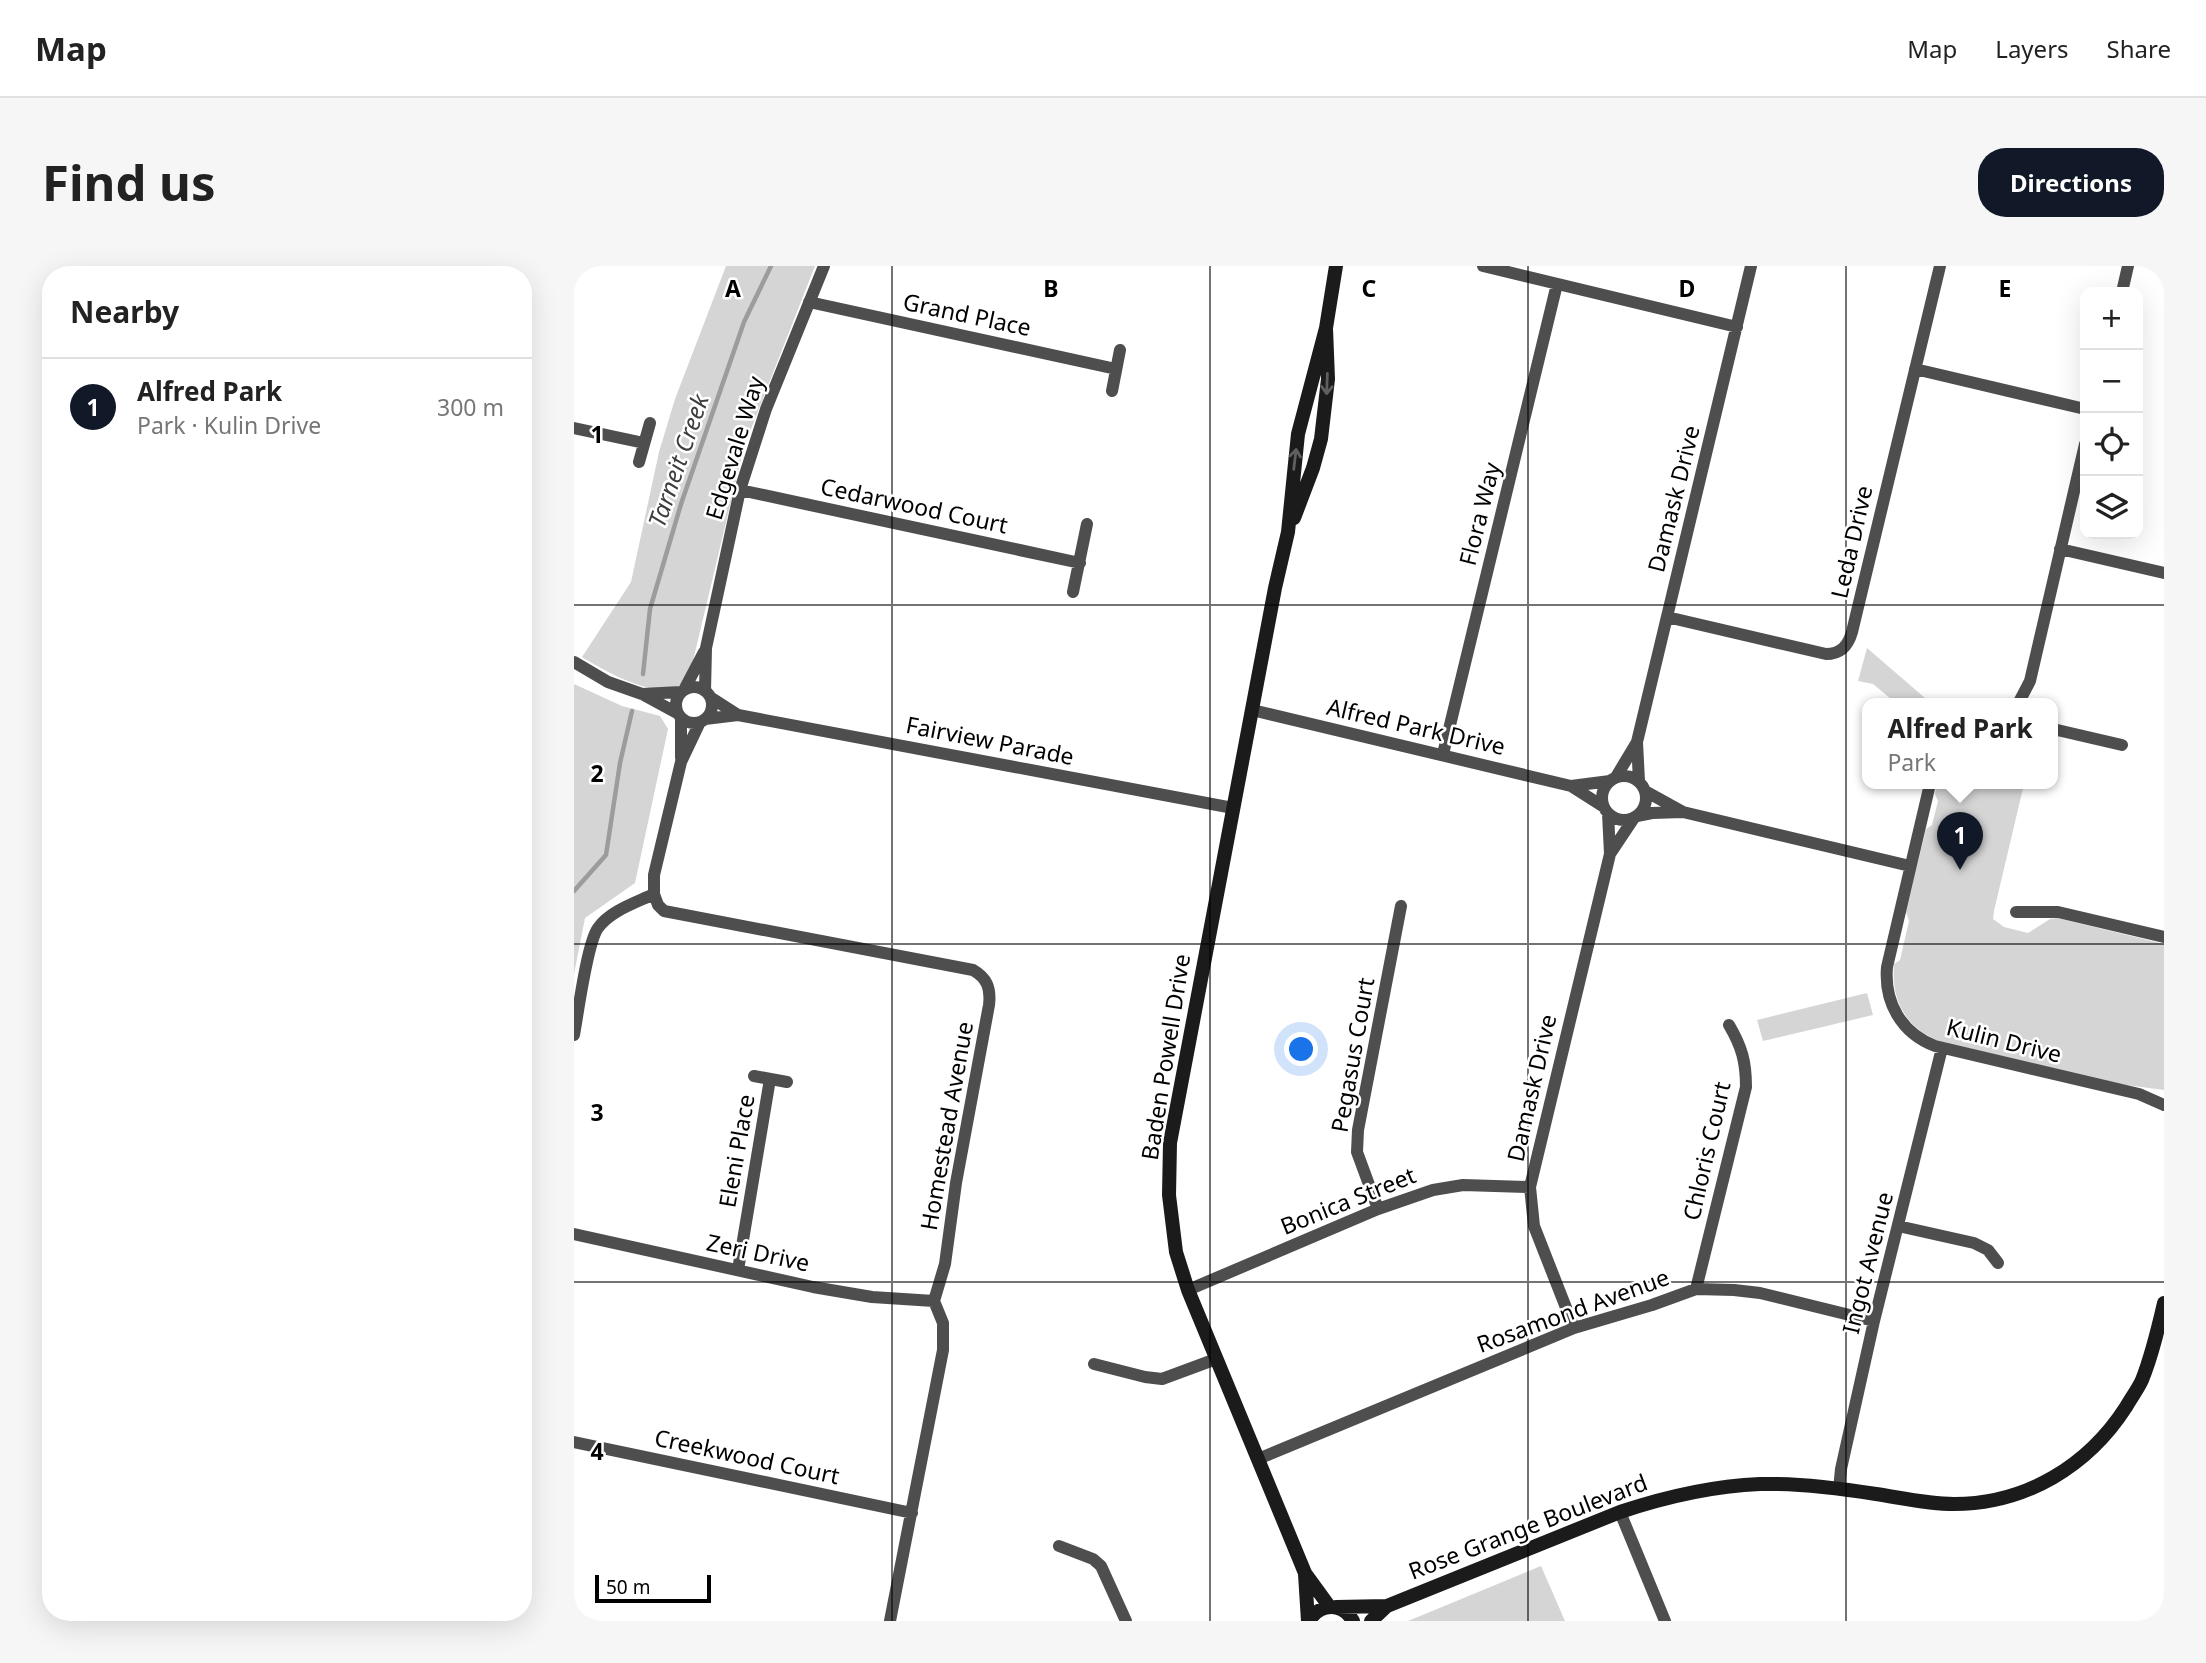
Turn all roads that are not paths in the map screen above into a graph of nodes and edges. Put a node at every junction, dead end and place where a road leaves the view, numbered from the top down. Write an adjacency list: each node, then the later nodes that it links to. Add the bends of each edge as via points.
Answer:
1 (824, 266): 9 (street, Edgevale Way)
2 (1336, 266): 11 (street, Baden Powell Drive)
3 (1483, 266): 7 (street)
4 (1751, 266): 10 (street, Damask Drive)
5 (1940, 266): 14 (street, Leda Drive)
6 (2128, 266): 8 (street)
7 (1557, 284): 10 (street); 45 (street, Flora Way)
8 (2123, 287)
9 (809, 302): 13 (street, Grand Place); 24 (street, Edgevale Way, via 766,409)
10 (1737, 327): 31 (street, Damask Drive)
11 (1326, 328): 19 (street, Baden Powell Drive); 20 (street, Baden Powell Drive, one-way to 20, via 1328,379)
12 (1120, 350): 13 (street)
13 (1116, 369): 15 (street)
14 (1915, 369): 16 (street); 31 (street, Leda Drive, via 1846,647 1826,654)
15 (1112, 391)
16 (2080, 408)
17 (650, 423): 21 (street)
18 (574, 428): 21 (street)
19 (1298, 434): 20 (street); 26 (street, Baden Powell Drive, one-way to 19)
20 (1321, 439): 26 (street, Baden Powell Drive)
21 (644, 443): 22 (street)
22 (639, 462)
23 (2080, 465): 27 (street)
24 (740, 490): 28 (street, Cedarwood Court); 32 (street, Edgevale Way)
25 (1087, 524): 28 (street)
26 (1288, 532): 38 (street, Baden Powell Drive)
27 (2060, 549): 29 (street); 37 (street, via 2030,681)
28 (1080, 563): 30 (street)
29 (2164, 573)
30 (1073, 592)
31 (1667, 617): 43 (street, Damask Drive)
32 (706, 648): 34 (street, Edgevale Way); 36 (street, Edgevale Way)
33 (574, 662): 35 (street, via 608,682)
34 (683, 691): 35 (street); 36 (street, via 695,687); 40 (street, via 676,702)
35 (642, 694): 40 (street)
36 (707, 694): 39 (street, Fairview Parade); 41 (street, via 711,708)
37 (2021, 698)
38 (1252, 710): 45 (street, Alfred Park Drive); 51 (street, Baden Powell Drive)
39 (738, 715): 41 (street, Fairview Parade); 51 (street, Fairview Parade)
40 (679, 716): 41 (street, via 690,723); 46 (street)
41 (703, 721): 46 (street)
42 (2058, 730): 44 (street)
43 (1637, 742): 47 (street, Damask Drive); 49 (street, Damask Drive)
44 (2122, 745)
45 (1444, 754): 48 (street, Alfred Park Drive)
46 (681, 762): 57 (street)
47 (1613, 779): 48 (street, Alfred Park Drive); 49 (street, via 1628,776); 52 (street, via 1602,793)
48 (1571, 786): 52 (street, Alfred Park Drive)
49 (1642, 786): 53 (street); 54 (street, via 1645,805)
50 (1929, 789): 56 (street, Kulin Drive)
51 (1233, 808): 77 (street, Baden Powell Drive, via 1170,1143 1169,1195 1176,1252)
52 (1606, 810): 54 (street, via 1620,820); 55 (street, Damask Drive)
53 (1683, 812): 54 (street); 56 (street)
54 (1635, 817): 55 (street, Damask Drive)
55 (1610, 855): 70 (street, Damask Drive)
56 (1910, 866): 63 (street, Kulin Drive, via 1887,967 1887,990 1905,1027)
57 (653, 894): 62 (street, via 615,913 597,929); 78 (street, Homestead Avenue, via 664,911 973,970 988,984 989,1005 945,1264)
58 (1401, 906): 71 (street, Pegasus Court, via 1358,1130 1357,1152)
59 (2016, 912): 60 (street, via 2058,912)
60 (2164, 937)
61 (1729, 1025): 76 (street, Chloris Court, via 1746,1064 1746,1087)
62 (574, 1035)
63 (1942, 1048): 67 (street, Kulin Drive); 72 (street, Ingot Avenue)
64 (754, 1076): 65 (street, Eleni Place)
65 (770, 1079): 66 (street, Eleni Place); 75 (street, Eleni Place)
66 (787, 1083)
67 (2139, 1094): 68 (street, Kulin Drive); 69 (street, Kulin Drive)
68 (2164, 1094)
69 (2164, 1105)
70 (1530, 1187): 71 (street, Bonica Street, via 1433,1189); 81 (street, Damask Drive, via 1534,1226)
71 (1378, 1209): 77 (street, Bonica Street)
72 (1898, 1226): 74 (street, via 1974,1243 1988,1250); 80 (street, Ingot Avenue)
73 (574, 1234): 75 (street, Zeri Drive)
74 (1998, 1263)
75 (738, 1270): 78 (street, Zeri Drive, via 872,1297)
76 (1696, 1289): 80 (street, Rosamond Avenue, via 1759,1293); 81 (street, Rosamond Avenue)
77 (1188, 1290): 83 (street, Baden Powell Drive)
78 (934, 1301): 89 (street, via 943,1323 943,1350)
79 (2164, 1303): 82 (street, Rose Grange Boulevard)
80 (1874, 1321): 87 (street, Ingot Avenue)
81 (1574, 1328): 86 (street, Rosamond Avenue)
82 (2161, 1333): 87 (street, Rose Grange Boulevard, via 2141,1382 2111,1430 2063,1473 2023,1492 1965,1504)
83 (1216, 1359): 84 (street, via 1162,1379); 86 (street, Baden Powell Drive)
84 (1094, 1364)
85 (574, 1443): 89 (street, Creekwood Court)
86 (1258, 1459): 91 (street, Baden Powell Drive)
87 (1839, 1489): 88 (street, Rose Grange Boulevard, via 1759,1484 1686,1493)
88 (1620, 1512): 93 (street, Rose Grange Boulevard); 99 (street)
89 (912, 1513): 94 (street)
90 (1059, 1546): 95 (street, via 1101,1566)
91 (1306, 1573): 92 (street, Baden Powell Drive); 96 (street, Baden Powell Drive)
92 (1333, 1606): 93 (street, Rose Grange Boulevard); 96 (street, via 1318,1610); 97 (street, Baden Powell Drive, via 1345,1610)
93 (1388, 1606): 98 (street, Rose Grange Boulevard)
94 (890, 1621)
95 (1126, 1621)
96 (1308, 1621)
97 (1353, 1621)
98 (1371, 1621)
99 (1665, 1621)

